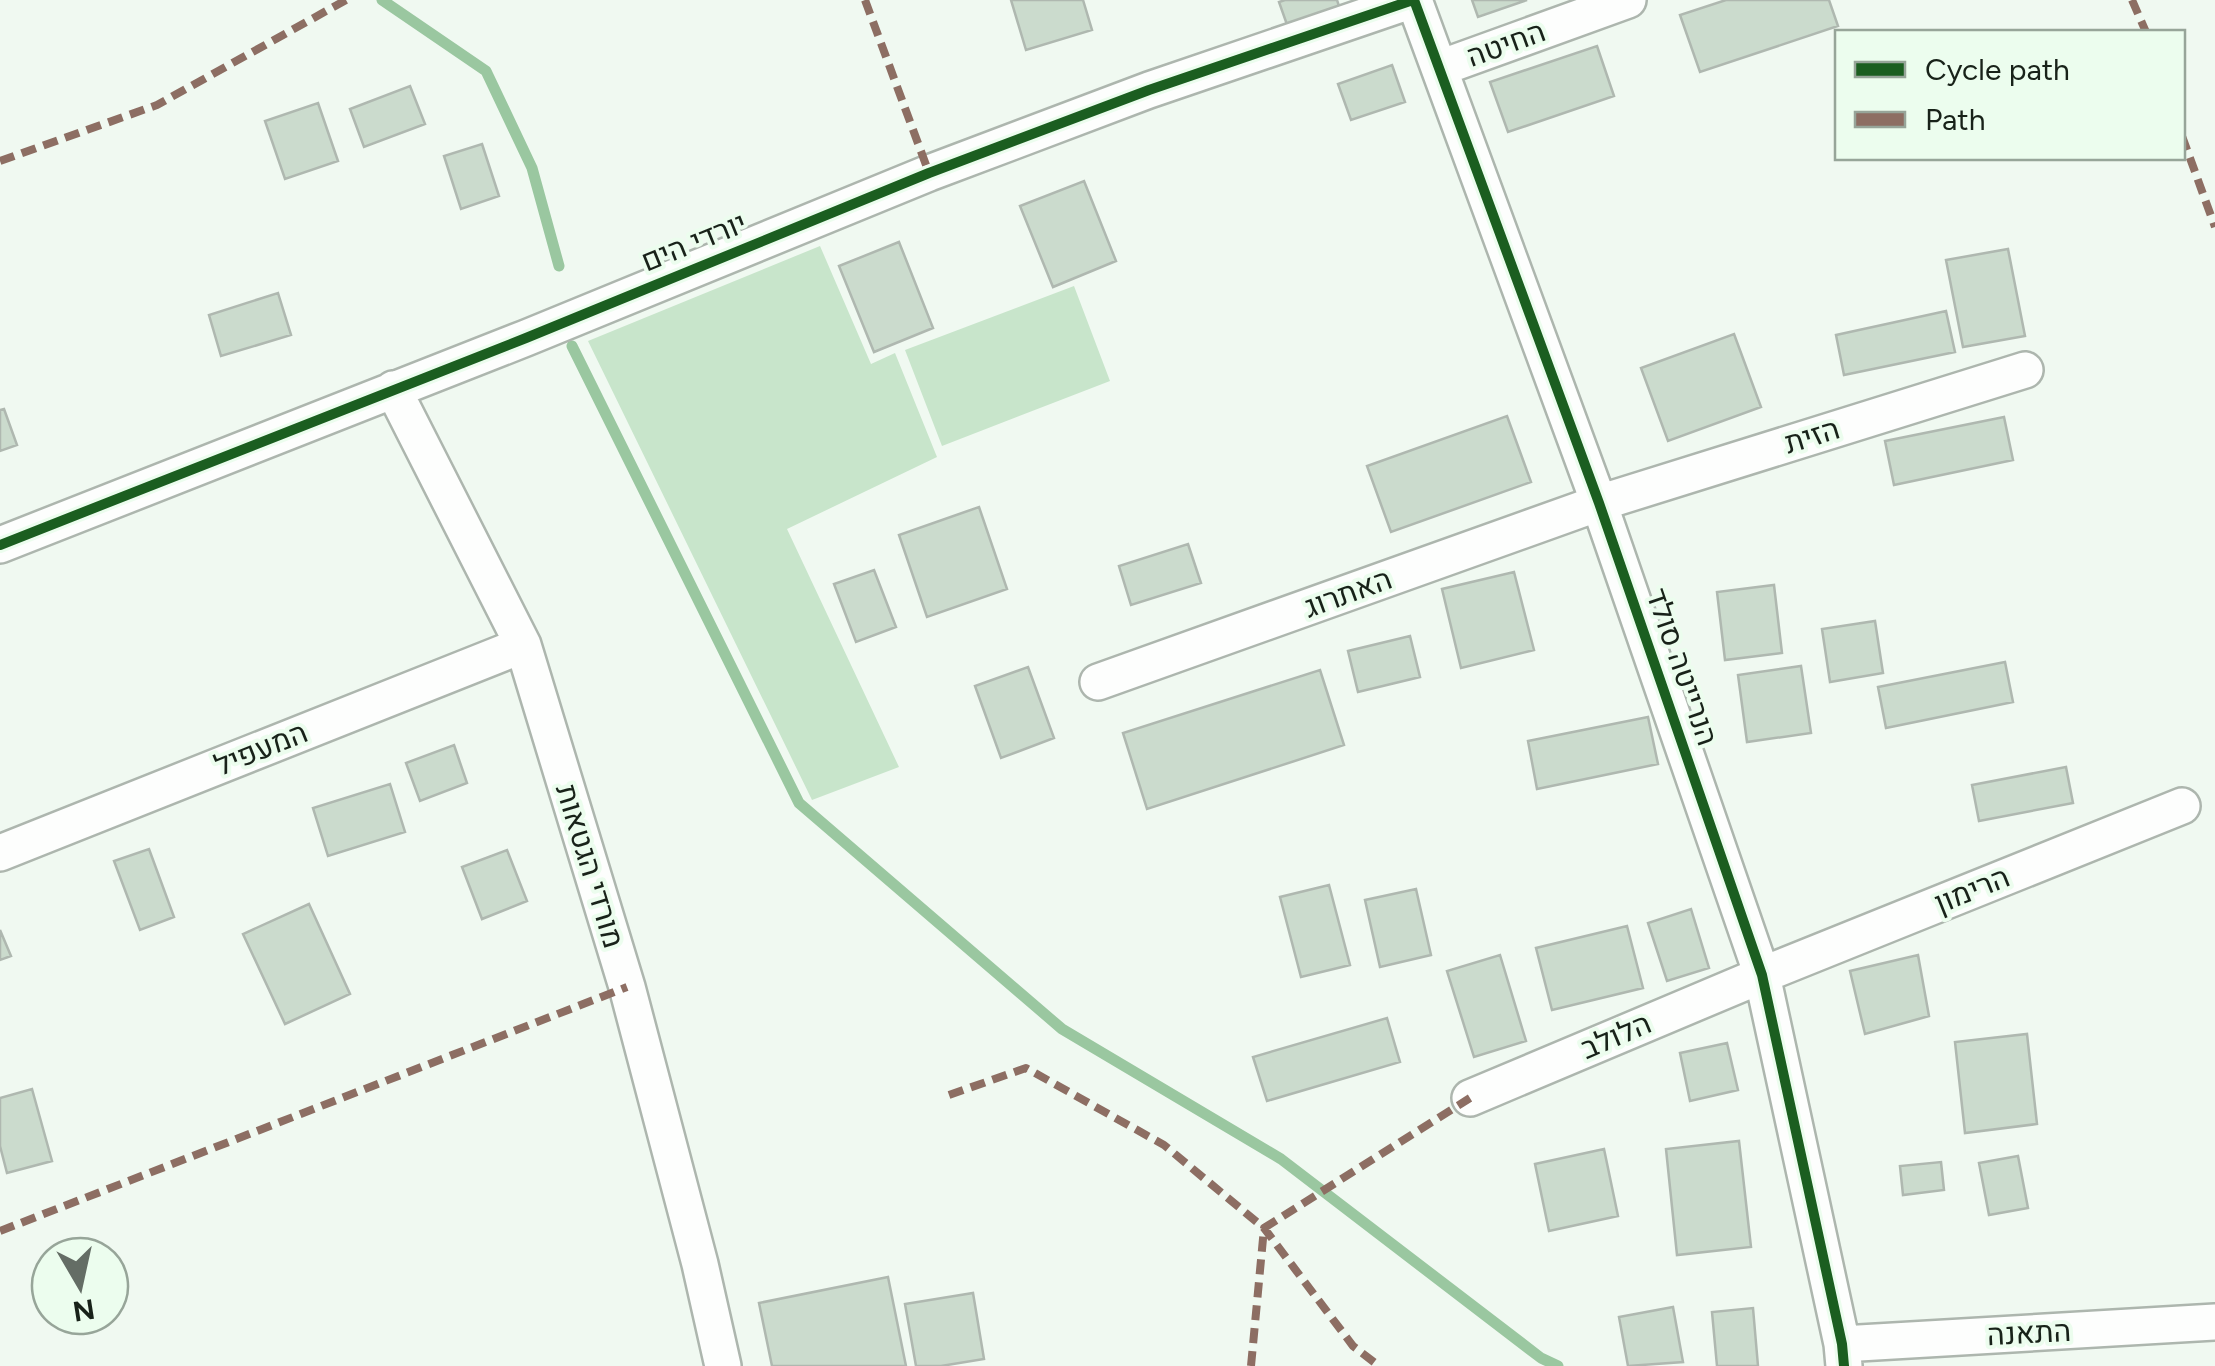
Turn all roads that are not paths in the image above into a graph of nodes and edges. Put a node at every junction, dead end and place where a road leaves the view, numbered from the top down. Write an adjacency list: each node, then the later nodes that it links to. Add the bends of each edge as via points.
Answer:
1 (1414, 0): 3 (street, הנרייטה סולד); 5 (street, יורדי הים, via 929,173)
2 (1628, 0): 3 (street, החיטה)
3 (1440, 68): 6 (street, הנרייטה סולד)
4 (2025, 370): 6 (street, הזית)
5 (394, 389): 7 (street, יורדי הים); 8 (street, מורדי הגטאות)
6 (1599, 503): 9 (street, האתרוג); 12 (street, הנרייטה סולד)
7 (0, 545)
8 (522, 645): 11 (street, המעפיל); 16 (street, מורדי הגטאות, via 627,987)
9 (1098, 682)
10 (2182, 806): 12 (street, הרימון)
11 (0, 854)
12 (1762, 975): 13 (street, הלולב); 15 (street, הנרייטה סולד)
13 (1470, 1098)
14 (2215, 1322): 15 (street, התאנה)
15 (1843, 1355)
16 (723, 1366)

